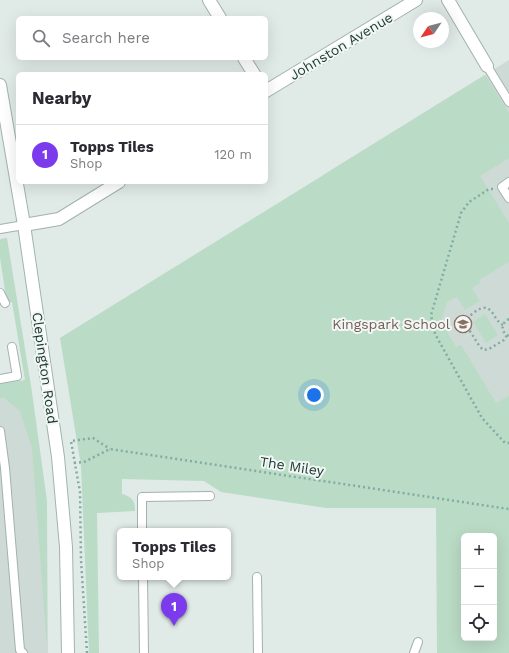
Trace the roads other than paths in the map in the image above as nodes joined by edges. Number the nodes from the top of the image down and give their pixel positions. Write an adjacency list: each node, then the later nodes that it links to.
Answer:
1 (208, 0): 4 (main road)
2 (416, 0): 9 (main road, Johnston Avenue)
3 (448, 0): 6 (main road)
4 (219, 16)
5 (245, 60): 7 (main road)
6 (487, 66): 10 (lane)
7 (253, 72)
8 (0, 85): 11 (main road, Clepington Road)
9 (268, 90)
10 (509, 102)
11 (16, 178)
12 (17, 184): 16 (main road, Clepington Road)
13 (117, 184): 16 (main road)
14 (505, 184): 15 (lane)
15 (509, 198)
16 (24, 225): 17 (lane); 29 (main road, Clepington Road)
17 (0, 229)
18 (0, 294): 19 (lane)
19 (5, 303)
20 (12, 347): 21 (lane)
21 (0, 379)
22 (0, 431): 28 (lane)
23 (210, 496): 24 (lane)
24 (142, 528)
25 (258, 577): 31 (lane)
26 (143, 580): 30 (lane)
27 (418, 642): 32 (lane)
28 (21, 652)
29 (68, 653)
30 (144, 653)
31 (258, 653)
32 (414, 653)

